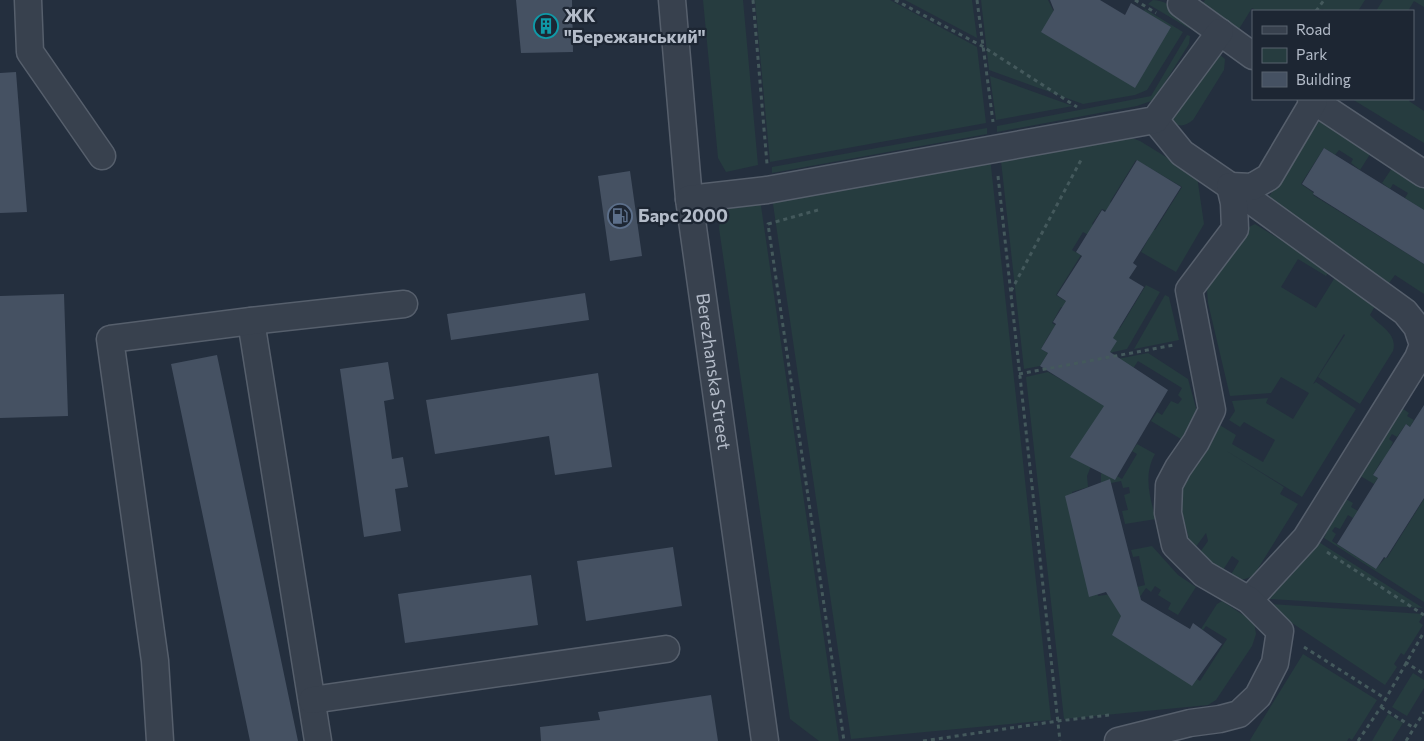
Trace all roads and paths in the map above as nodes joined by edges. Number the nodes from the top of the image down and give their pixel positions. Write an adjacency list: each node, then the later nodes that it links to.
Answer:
1 (28, 0): 15 (street)
2 (672, 0): 20 (street, Berezhanska Street)
3 (753, 0): 17 (path)
4 (895, 0): 9 (path)
5 (977, 0): 9 (path)
6 (1135, 0): 7 (path)
7 (1175, 5): 8 (street)
8 (1220, 32): 10 (street); 13 (street)
9 (982, 46): 12 (path); 14 (path)
10 (1252, 55)
11 (1312, 100): 18 (street); 19 (street)
12 (1069, 110)
13 (1155, 120): 14 (street); 19 (street)
14 (995, 148): 20 (street); 22 (path)
15 (102, 156)
16 (1082, 159): 22 (path)
17 (767, 168)
18 (1424, 174)
19 (1230, 186): 27 (street); 28 (street)
20 (689, 199): 44 (street, Berezhanska Street)
21 (825, 208): 45 (path)
22 (1010, 293): 26 (path)
23 (404, 304): 24 (street)
24 (251, 321): 36 (street); 42 (street)
25 (1182, 343): 26 (path)
26 (1019, 374): 40 (path)
27 (1306, 538): 28 (street); 29 (path)
28 (1249, 600): 30 (street)
29 (1424, 615)
30 (1280, 631): 35 (path); 48 (street)
31 (1424, 632): 33 (path)
32 (666, 650): 36 (street)
33 (1406, 662): 34 (path); 35 (path)
34 (1424, 674)
35 (1386, 699): 37 (path)
36 (312, 700): 43 (street)
37 (1382, 707): 41 (path); 49 (path)
38 (1424, 712): 41 (path)
39 (1115, 715): 40 (path)
40 (1058, 721): 46 (path); 47 (path)
41 (1414, 728): 50 (path)
42 (160, 741)
43 (318, 741)
44 (765, 741)
45 (844, 741)
46 (924, 741)
47 (1060, 741)
48 (1118, 741)
49 (1358, 741)
50 (1406, 741)

